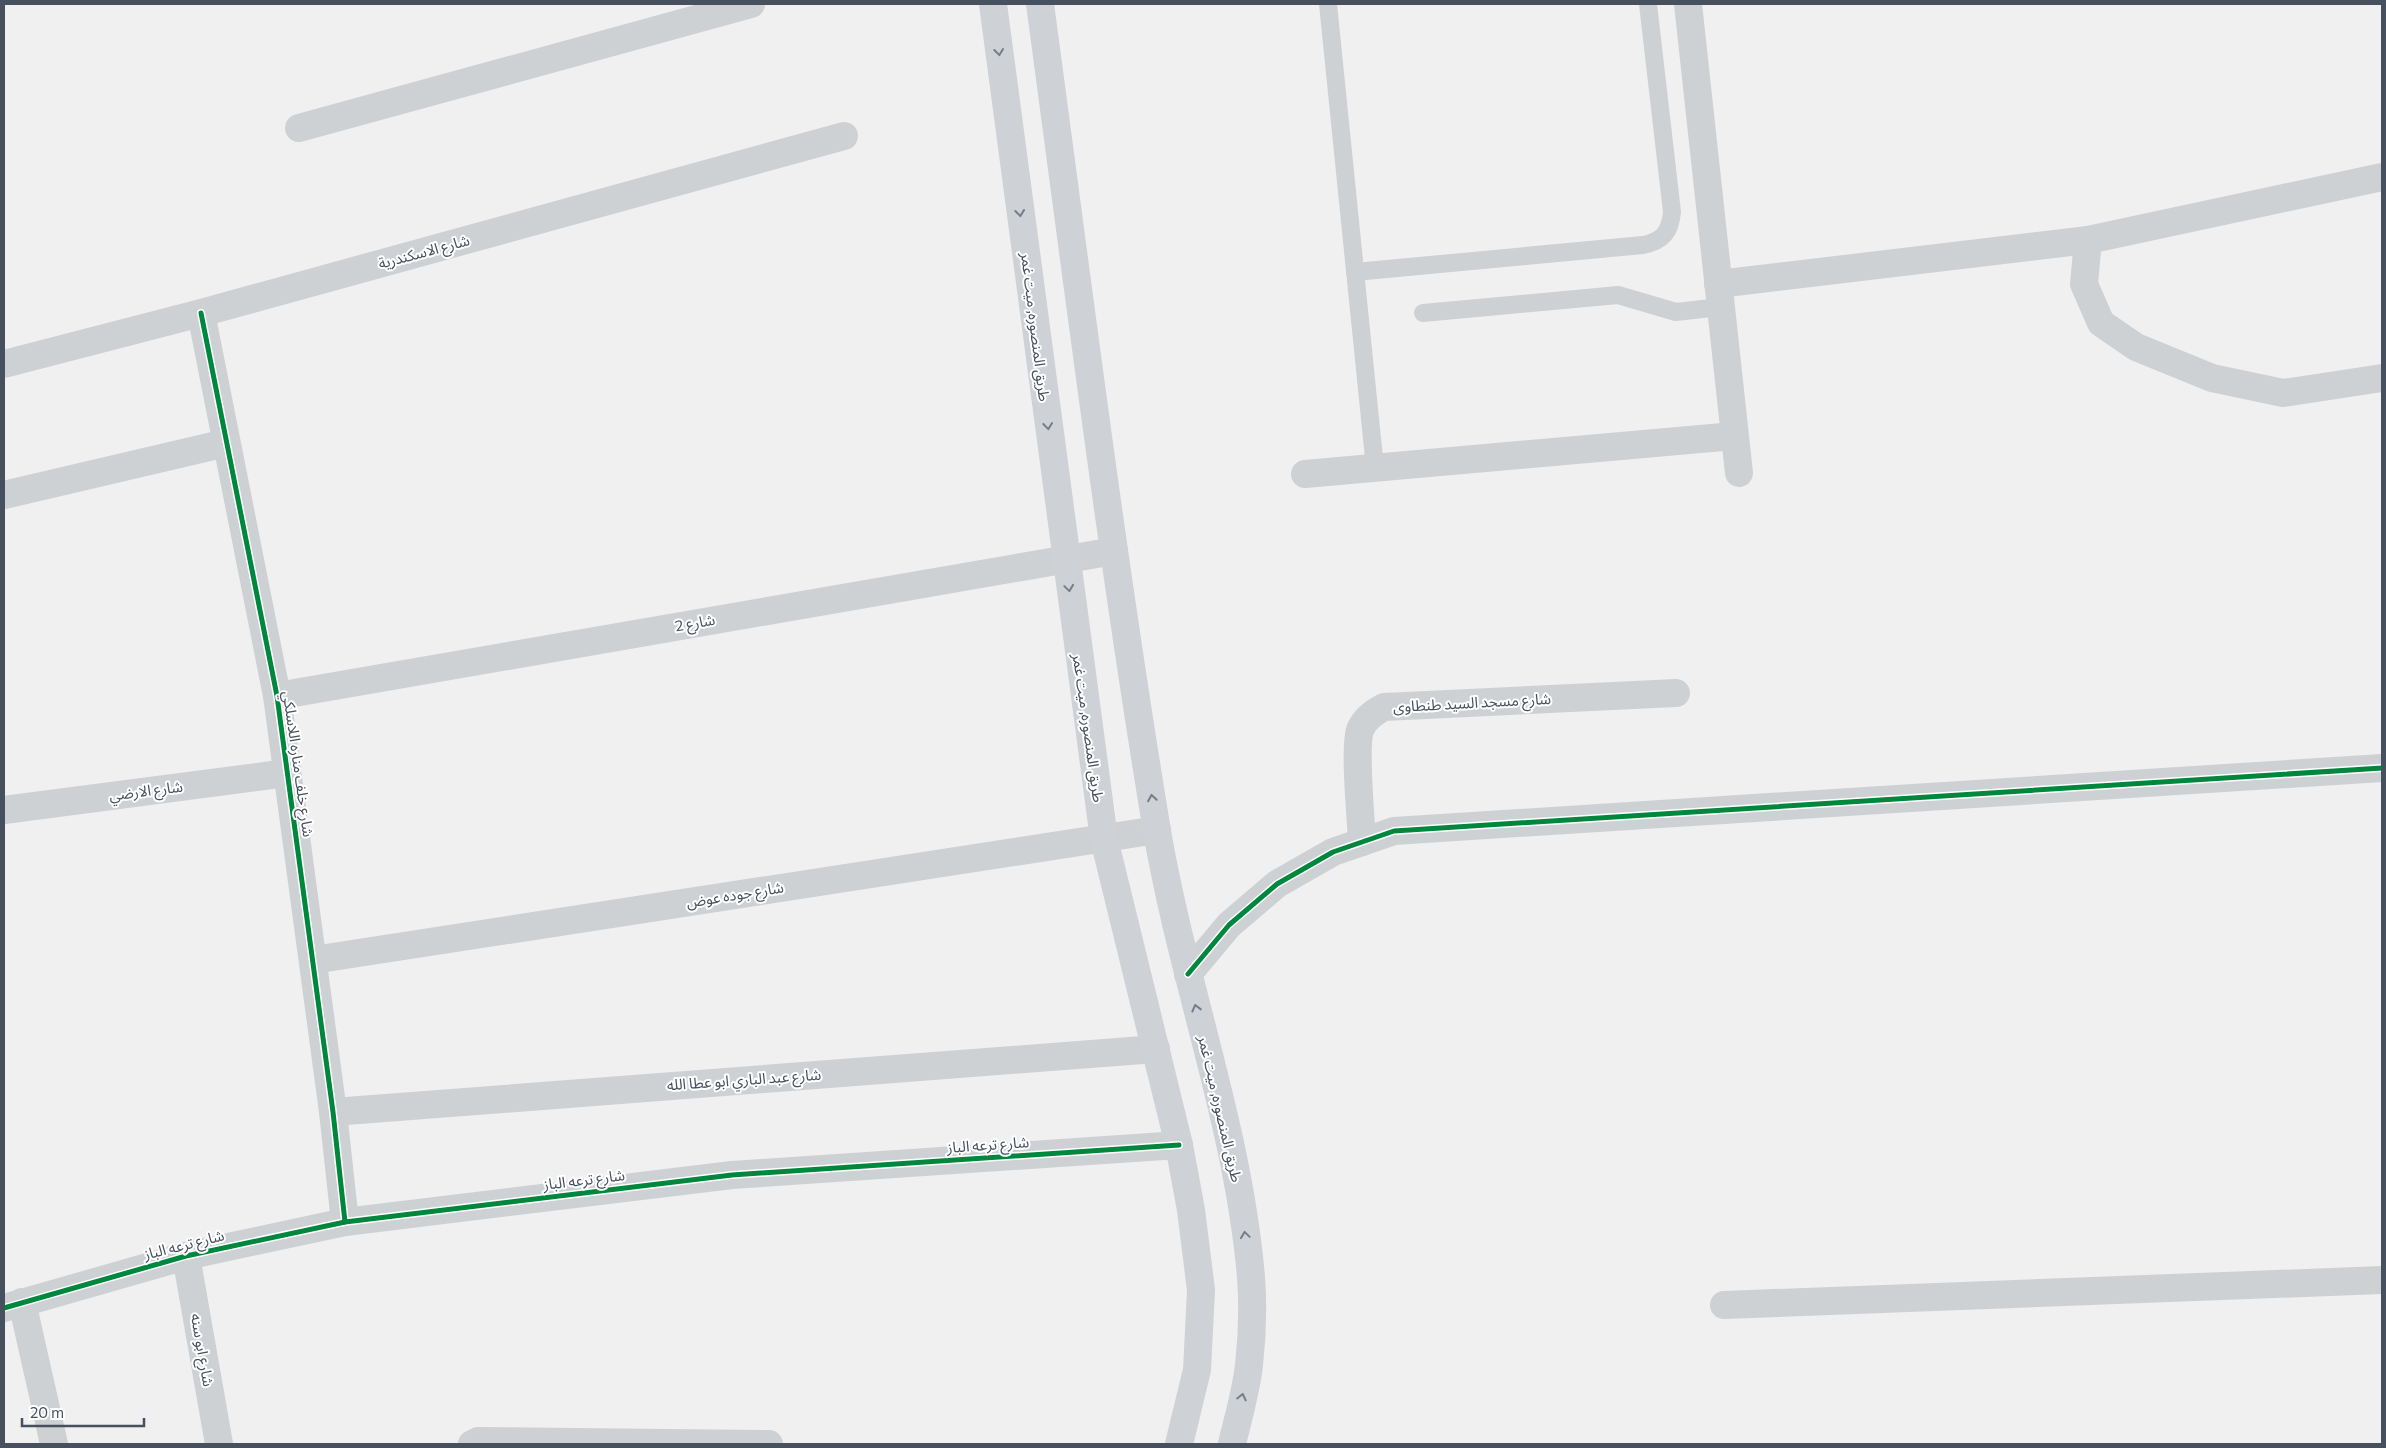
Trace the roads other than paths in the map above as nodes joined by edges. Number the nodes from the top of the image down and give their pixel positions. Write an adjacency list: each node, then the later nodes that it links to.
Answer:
1 (751, 4): 7 (street)
2 (993, 4): 24 (main road, طريق المنصوره, ميت غمر, one-way to 24)
3 (1040, 4): 23 (main road, طريق المنصوره, ميت غمر)
4 (1328, 4): 11 (lane)
5 (1648, 4): 11 (lane)
6 (1688, 4): 12 (street)
7 (299, 128)
8 (844, 136): 13 (street, شارع الاسكندرية)
9 (2382, 177): 10 (street)
10 (2088, 240): 12 (street); 16 (street)
11 (1355, 272): 19 (lane)
12 (1720, 295): 14 (lane); 17 (street)
13 (201, 313): 15 (street, شارع الاسكندرية); 18 (street, شارع خلف مناره اللاسلكي)
14 (1423, 313)
15 (4, 364)
16 (2382, 378)
17 (1734, 436): 19 (street); 20 (street)
18 (226, 443): 22 (street); 26 (street, شارع خلف مناره اللاسلكي)
19 (1375, 468): 21 (street)
20 (1738, 473)
21 (1305, 474)
22 (4, 495)
23 (1114, 551): 24 (street, شارع 2); 30 (main road, طريق المنصوره, ميت غمر, one-way to 23)
24 (1065, 559): 26 (street, شارع 2); 31 (main road, طريق المنصوره, ميت غمر, one-way to 31)
25 (1676, 693): 32 (street, شارع مسجد السيد طنطاوى)
26 (277, 696): 28 (street, شارع خلف مناره اللاسلكي)
27 (2382, 768): 32 (street)
28 (287, 773): 29 (street, شارع الارضي); 33 (street, شارع خلف مناره اللاسلكي)
29 (4, 810)
30 (1157, 830): 31 (street, شارع جوده عوض); 34 (main road, طريق المنصوره, ميت غمر)
31 (1104, 839): 33 (street, شارع جوده عوض); 35 (main road, طريق المنصوره, ميت غمر)
32 (1362, 842): 34 (street)
33 (313, 960): 36 (street, شارع خلف مناره اللاسلكي)
34 (1188, 974): 48 (main road, طريق المنصوره, ميت غمر, one-way to 34)
35 (1156, 1049): 36 (street, شارع عبد الباري ابو عطا الله); 37 (main road, طريق المنصوره, ميت غمر)
36 (333, 1112): 38 (street, شارع خلف مناره اللاسلكي)
37 (1179, 1145): 38 (street, شارع ترعه الباز); 47 (main road, طريق المنصوره, ميت غمر)
38 (346, 1222): 39 (street, شارع ترعه الباز)
39 (186, 1256): 41 (street, شارع ترعه الباز); 44 (street, شارع ابو سنه)
40 (2382, 1280): 42 (street)
41 (13, 1305): 43 (street)
42 (1724, 1305)
43 (54, 1444)
44 (218, 1444)
45 (472, 1444): 46 (street)
46 (769, 1444)
47 (1179, 1444)
48 (1232, 1444)

